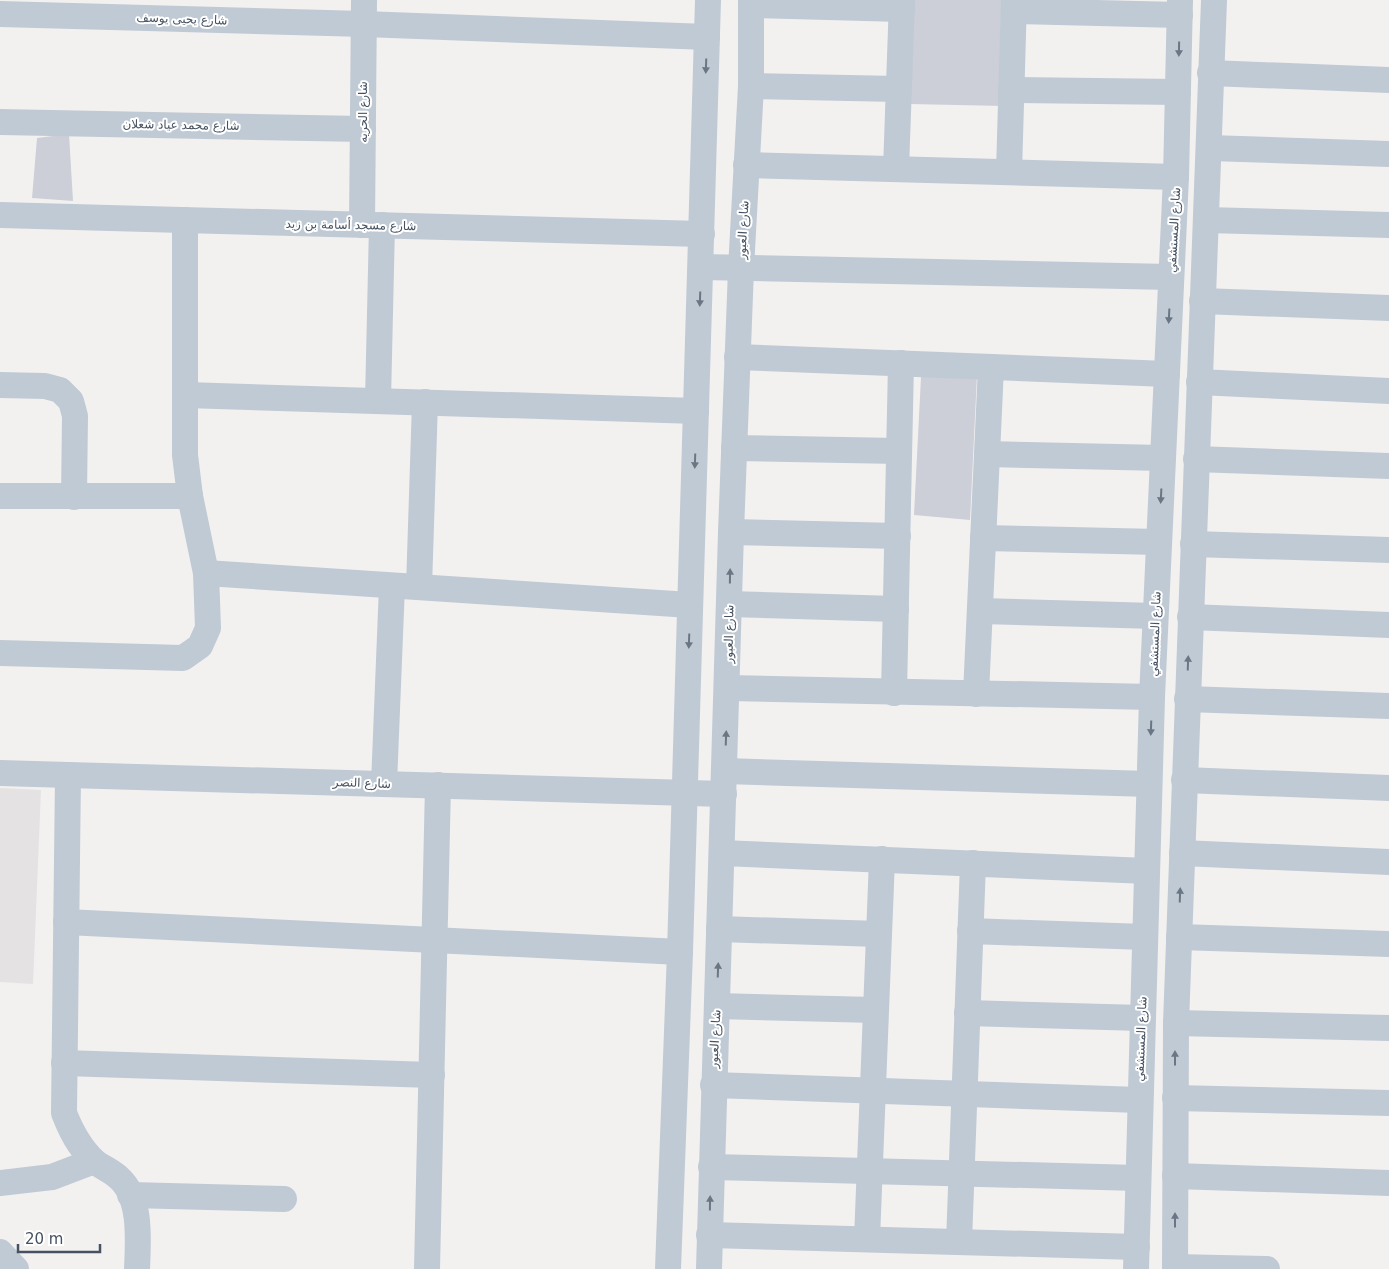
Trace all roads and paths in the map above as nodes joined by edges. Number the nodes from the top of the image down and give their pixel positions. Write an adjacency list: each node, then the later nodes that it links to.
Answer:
1 (708, 0): 10 (street)
2 (1214, 0): 11 (street)
3 (751, 2): 4 (street); 13 (street, شارع العبور)
4 (902, 4): 14 (street)
5 (1014, 6): 7 (street); 15 (street)
6 (33, 7): 8 (street, شارع يحيى يوسف); 9 (street, شارع يحيى يوسف)
7 (1180, 7): 16 (street, شارع المستشفي, one-way to 16)
8 (364, 12): 10 (street, شارع يحيى يوسف); 18 (street, شارع الحريه)
9 (0, 14)
10 (707, 37): 30 (street, one-way to 30)
11 (1210, 73): 12 (street); 19 (street)
12 (1389, 80)
13 (751, 86): 14 (street); 21 (street, شارع العبور)
14 (898, 89): 22 (street)
15 (1012, 90): 16 (street); 23 (street)
16 (1178, 92): 24 (street, شارع المستشفي)
17 (0, 122): 18 (street, شارع محمد عياد شعلان)
18 (363, 128): 28 (street, شارع الحريه)
19 (1210, 148): 20 (street); 27 (street)
20 (1389, 154)
21 (746, 165): 22 (street); 32 (street, شارع العبور)
22 (896, 169): 23 (street)
23 (1008, 172): 24 (street)
24 (1176, 177): 33 (street, شارع المستشفي)
25 (0, 215): 26 (street, شارع مسجد أسامة بن زيد)
26 (185, 220): 28 (street, شارع مسجد أسامة بن زيد); 43 (street)
27 (1206, 220): 29 (street); 34 (street)
28 (372, 225): 30 (street, شارع مسجد أسامة بن زيد); 44 (street, شارع الحريه)
29 (1389, 225)
30 (702, 234): 31 (street)
31 (700, 267): 32 (street); 46 (street, one-way to 46)
32 (741, 268): 33 (street); 36 (street, شارع العبور)
33 (1171, 278): 39 (street, شارع المستشفي, one-way to 39)
34 (1202, 301): 35 (street); 40 (street)
35 (1389, 308)
36 (737, 357): 37 (street); 47 (street, شارع العبور)
37 (901, 363): 38 (street); 48 (street)
38 (990, 367): 39 (street); 49 (street)
39 (1167, 374): 50 (street, شارع المستشفي)
40 (1199, 382): 42 (street); 51 (street)
41 (0, 385): 55 (street)
42 (1389, 391)
43 (186, 395): 44 (street); 54 (street)
44 (378, 401): 45 (street)
45 (425, 402): 46 (street); 64 (street)
46 (696, 411): 65 (street, one-way to 65)
47 (734, 448): 48 (street); 56 (street, شارع العبور)
48 (900, 451): 57 (street)
49 (986, 454): 50 (street); 58 (street)
50 (1163, 458): 59 (street, شارع المستشفي, one-way to 59)
51 (1196, 459): 52 (street); 60 (street)
52 (1389, 466)
53 (0, 496): 55 (street)
54 (190, 496): 55 (street); 62 (street)
55 (74, 497)
56 (731, 532): 57 (street); 66 (street, شارع العبور, one-way to 56)
57 (898, 536): 67 (street)
58 (983, 538): 59 (street); 68 (street)
59 (1159, 542): 69 (street, شارع المستشفي)
60 (1193, 544): 61 (street); 70 (street)
61 (1389, 550)
62 (206, 573): 63 (street); 72 (street)
63 (392, 586): 64 (street); 83 (street)
64 (419, 587): 65 (street)
65 (690, 604): 87 (street, one-way to 87)
66 (729, 604): 67 (street); 73 (street, شارع العبور)
67 (896, 609): 74 (street)
68 (980, 611): 69 (street); 75 (street)
69 (1155, 616): 76 (street, شارع المستشفي)
70 (1190, 618): 71 (street); 77 (street, one-way to 70)
71 (1389, 625)
72 (0, 653)
73 (728, 688): 74 (street); 82 (street, شارع العبور, one-way to 73)
74 (894, 693): 75 (street)
75 (976, 694): 76 (street)
76 (1152, 697): 84 (street, شارع المستشفي, one-way to 84)
77 (1187, 699): 78 (street); 81 (street)
78 (1389, 706)
79 (0, 773): 80 (street, شارع النصر)
80 (68, 774): 83 (street, شارع النصر); 94 (street)
81 (1184, 780): 86 (street); 89 (street)
82 (725, 782): 84 (street, شارع النصر); 87 (street, شارع النصر); 88 (street, شارع العبور)
83 (384, 784): 85 (street, شارع النصر)
84 (1149, 784): 93 (street, شارع المستشفي)
85 (438, 785): 87 (street, شارع النصر); 100 (street)
86 (1389, 788)
87 (685, 792): 102 (street)
88 (722, 853): 90 (street); 95 (street, شارع العبور)
89 (1182, 853): 91 (street); 99 (street, one-way to 89)
90 (882, 859): 92 (street); 97 (street)
91 (1389, 862)
92 (972, 863): 93 (street); 96 (street)
93 (1147, 871): 98 (street, شارع المستشفي)
94 (66, 922): 100 (street); 109 (street)
95 (719, 929): 97 (street); 103 (street, شارع العبور, one-way to 95)
96 (970, 932): 98 (street); 105 (street)
97 (879, 934): 104 (street)
98 (1145, 937): 106 (street, شارع المستشفي)
99 (1179, 937): 101 (street); 107 (street)
100 (435, 940): 102 (street); 110 (street)
101 (1389, 944)
102 (680, 952): 136 (street)
103 (717, 1006): 104 (street); 111 (street, شارع العبور)
104 (875, 1010): 112 (street)
105 (967, 1012): 106 (street); 113 (street)
106 (1142, 1018): 115 (street, شارع المستشفي)
107 (1176, 1023): 108 (street); 114 (street, one-way to 107)
108 (1389, 1028)
109 (64, 1064): 110 (street); 117 (street)
110 (432, 1075): 135 (street)
111 (713, 1085): 112 (street); 118 (street, شارع العبور)
112 (872, 1090): 113 (street); 119 (street)
113 (964, 1093): 115 (street); 120 (street)
114 (1175, 1098): 116 (street); 121 (street)
115 (1139, 1100): 122 (street, شارع المستشفي)
116 (1389, 1103)
117 (94, 1161): 123 (street); 125 (street)
118 (711, 1167): 119 (street); 127 (street, شارع العبور, one-way to 118)
119 (870, 1171): 120 (street); 128 (street)
120 (962, 1174): 122 (street); 129 (street)
121 (1175, 1176): 124 (street); 132 (street, one-way to 121)
122 (1138, 1178): 131 (street, شارع المستشفي)
123 (0, 1183)
124 (1389, 1183)
125 (130, 1195): 126 (street); 134 (street)
126 (284, 1199)
127 (709, 1235): 128 (street); 137 (street, شارع العبور)
128 (867, 1239): 129 (street)
129 (959, 1242): 131 (street)
130 (0, 1252): 133 (street)
131 (1136, 1258)
132 (1175, 1268): 138 (street)
133 (16, 1269)
134 (138, 1269)
135 (427, 1269)
136 (668, 1269)
137 (709, 1269)
138 (1267, 1269)

